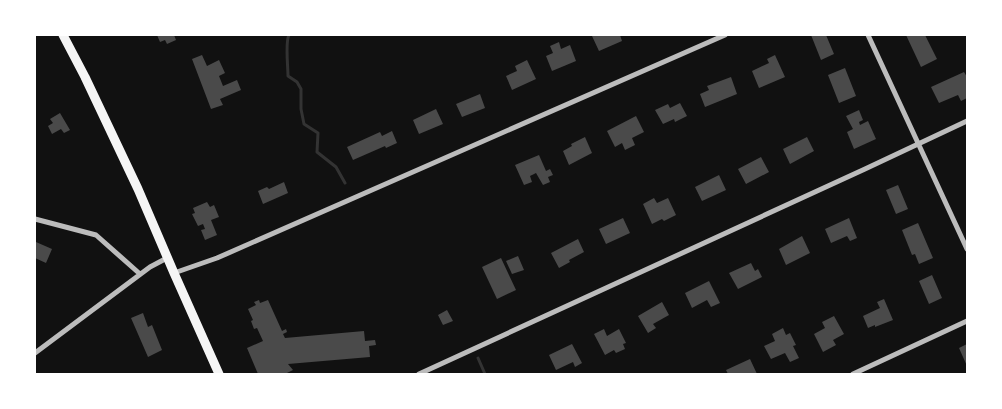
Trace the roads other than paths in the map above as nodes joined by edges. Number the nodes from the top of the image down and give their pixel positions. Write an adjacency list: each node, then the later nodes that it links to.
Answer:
1 (63, 35): 8 (main road)
2 (724, 35): 9 (street)
3 (868, 35): 5 (street)
4 (967, 121): 5 (street)
5 (919, 144): 7 (street); 14 (street)
6 (35, 219): 10 (street)
7 (967, 249)
8 (167, 258): 9 (main road); 10 (street)
9 (174, 273): 13 (main road)
10 (140, 274): 12 (street)
11 (967, 321): 15 (street)
12 (35, 353)
13 (219, 374)
14 (419, 374)
15 (852, 374)

